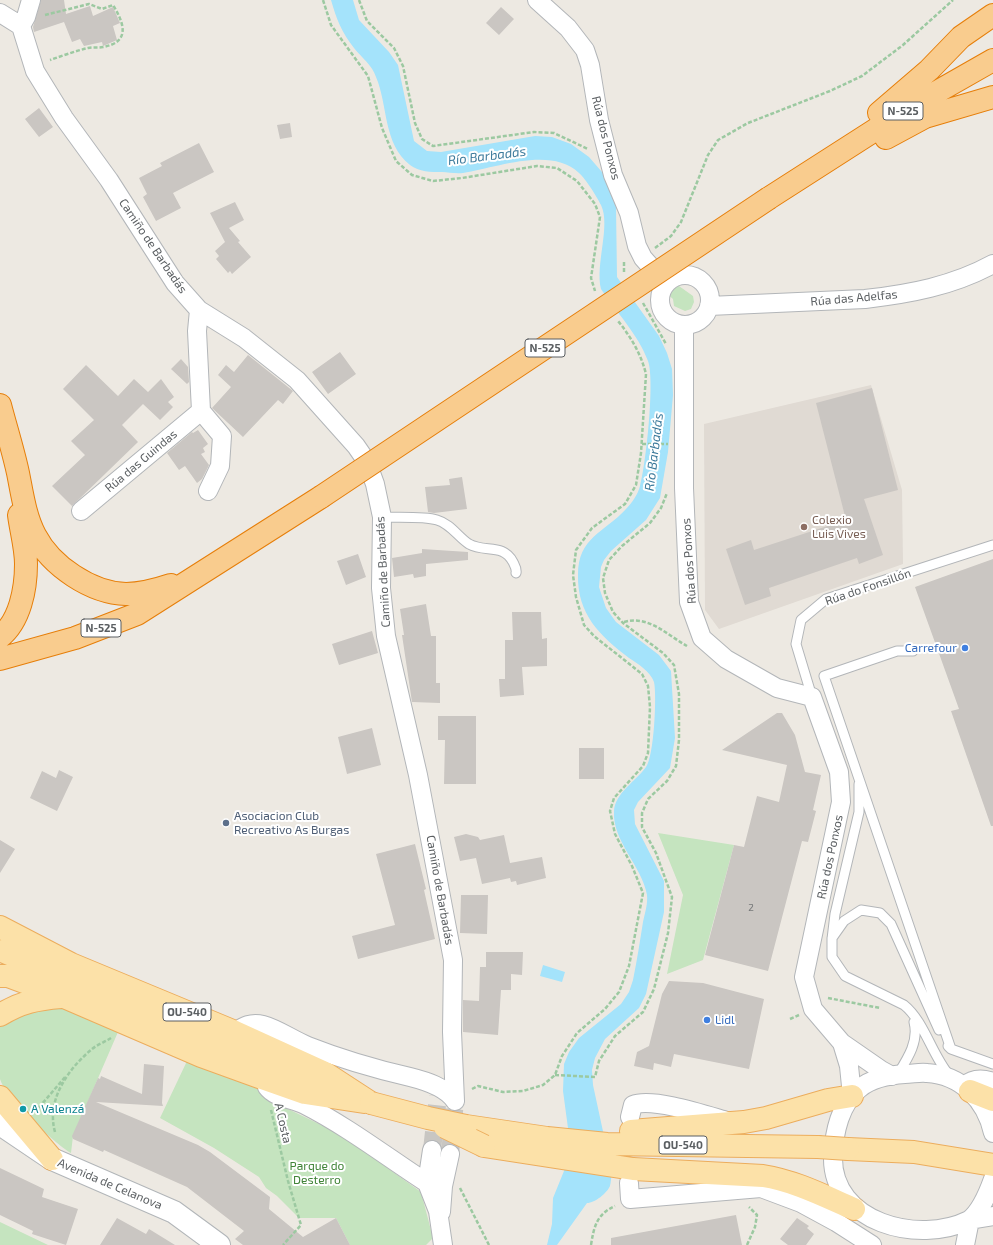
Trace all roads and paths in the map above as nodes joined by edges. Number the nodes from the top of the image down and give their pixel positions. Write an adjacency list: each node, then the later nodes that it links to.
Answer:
1 (323, 0): 18 (path)
2 (359, 0): 11 (path)
3 (537, 0): 14 (street, Rúa dos Ponxos)
4 (953, 0): 14 (path)
5 (0, 13): 6 (street)
6 (26, 14): 9 (street, Camiño de Barbadás); 9 (path)
7 (993, 15): 12 (highway)
8 (993, 60): 12 (highway, N-525)
9 (33, 65): 21 (street, Camiño de Barbadás)
10 (993, 97): 12 (highway)
11 (594, 153)
12 (816, 167): 36 (highway, N-525, bridge)
13 (624, 254): 16 (path)
14 (643, 258): 17 (street, Rúa dos Ponxos)
15 (993, 264): 20 (street, Rúa das Adelfas)
16 (628, 278)
17 (666, 284): 20 (street); 23 (street)
18 (595, 292)
19 (639, 296): 24 (path)
20 (709, 306): 23 (street)
21 (199, 310): 26 (street); 33 (street, Camiño de Barbadás)
22 (617, 320): 27 (path)
23 (684, 325): 42 (street, Rúa dos Ponxos)
24 (669, 350)
25 (0, 405): 36 (highway)
26 (201, 411): 30 (street); 32 (street, Rúa das Guindas)
27 (642, 444): 28 (path); 61 (path)
28 (669, 444)
29 (0, 446): 38 (highway)
30 (208, 491)
31 (667, 492): 37 (path)
32 (81, 511)
33 (382, 517): 35 (lane); 56 (street, Camiño de Barbadás)
34 (993, 545): 42 (lane, Rúa do Fonsillón)
35 (516, 574)
36 (195, 578): 41 (highway, N-525)
37 (623, 623): 39 (path); 61 (path)
38 (0, 637)
39 (690, 648)
40 (913, 651): 43 (lane)
41 (0, 659)
42 (812, 697): 50 (street, Rúa dos Ponxos)
43 (859, 775): 45 (lane); 58 (lane)
44 (0, 928): 55 (main road, OU-540)
45 (832, 939): 49 (lane); 58 (lane)
46 (2, 951): 71 (main road, OU-540)
47 (0, 976): 48 (main road, OU-540)
48 (64, 997): 52 (main road); 54 (main road, OU-540)
49 (889, 998): 50 (path); 51 (lane)
50 (813, 1008): 53 (path); 57 (street, Rúa dos Ponxos)
51 (911, 1010): 62 (lane); 66 (lane)
52 (0, 1015)
53 (790, 1019)
54 (133, 1027): 60 (path); 64 (main road, OU-540)
55 (234, 1032): 65 (street); 71 (main road, OU-540)
56 (452, 1032): 65 (street, Camiño de Barbadás); 67 (street, Camiño de Barbadás)
57 (842, 1043): 62 (street, Rúa dos Ponxos); 68 (street, Rúa dos Ponxos)
58 (951, 1049): 59 (lane)
59 (993, 1064)
60 (70, 1072): 76 (path); 78 (path)
61 (555, 1075): 67 (path)
62 (895, 1075): 66 (street); 68 (street)
63 (993, 1082): 66 (street)
64 (265, 1085): 71 (main road, OU-540); 86 (street); 93 (path, A Costa)
65 (436, 1085): 67 (street)
66 (963, 1086): 70 (main road); 77 (street)
67 (462, 1096)
68 (852, 1096): 74 (main road); 88 (street)
69 (0, 1097): 76 (main road)
70 (993, 1100)
71 (371, 1103): 73 (main road, OU-540, bridge)
72 (630, 1117): 74 (street)
73 (428, 1118): 79 (main road, OU-540, bridge); 85 (main road, bridge)
74 (733, 1123): 79 (main road)
75 (0, 1124): 82 (street, Avenida de Celanova)
76 (23, 1125): 82 (main road)
77 (993, 1133)
78 (56, 1136)
79 (547, 1138): 83 (main road, OU-540, bridge)
80 (432, 1150): 86 (street)
81 (450, 1154): 94 (street)
82 (52, 1159): 92 (street, Avenida de Celanova)
83 (989, 1169): 90 (street)
84 (458, 1182): 95 (path)
85 (762, 1182): 87 (street); 88 (main road); 97 (path); 98 (street)
86 (428, 1183): 94 (street)
87 (629, 1191): 96 (path)
88 (854, 1209): 91 (street)
89 (993, 1216): 90 (street)
90 (970, 1220): 91 (street); 100 (street)
91 (881, 1228): 99 (street)
92 (219, 1245)
93 (283, 1245)
94 (443, 1245)
95 (489, 1245)
96 (591, 1245)
97 (747, 1245)
98 (872, 1245)
99 (909, 1245)
100 (965, 1245)

